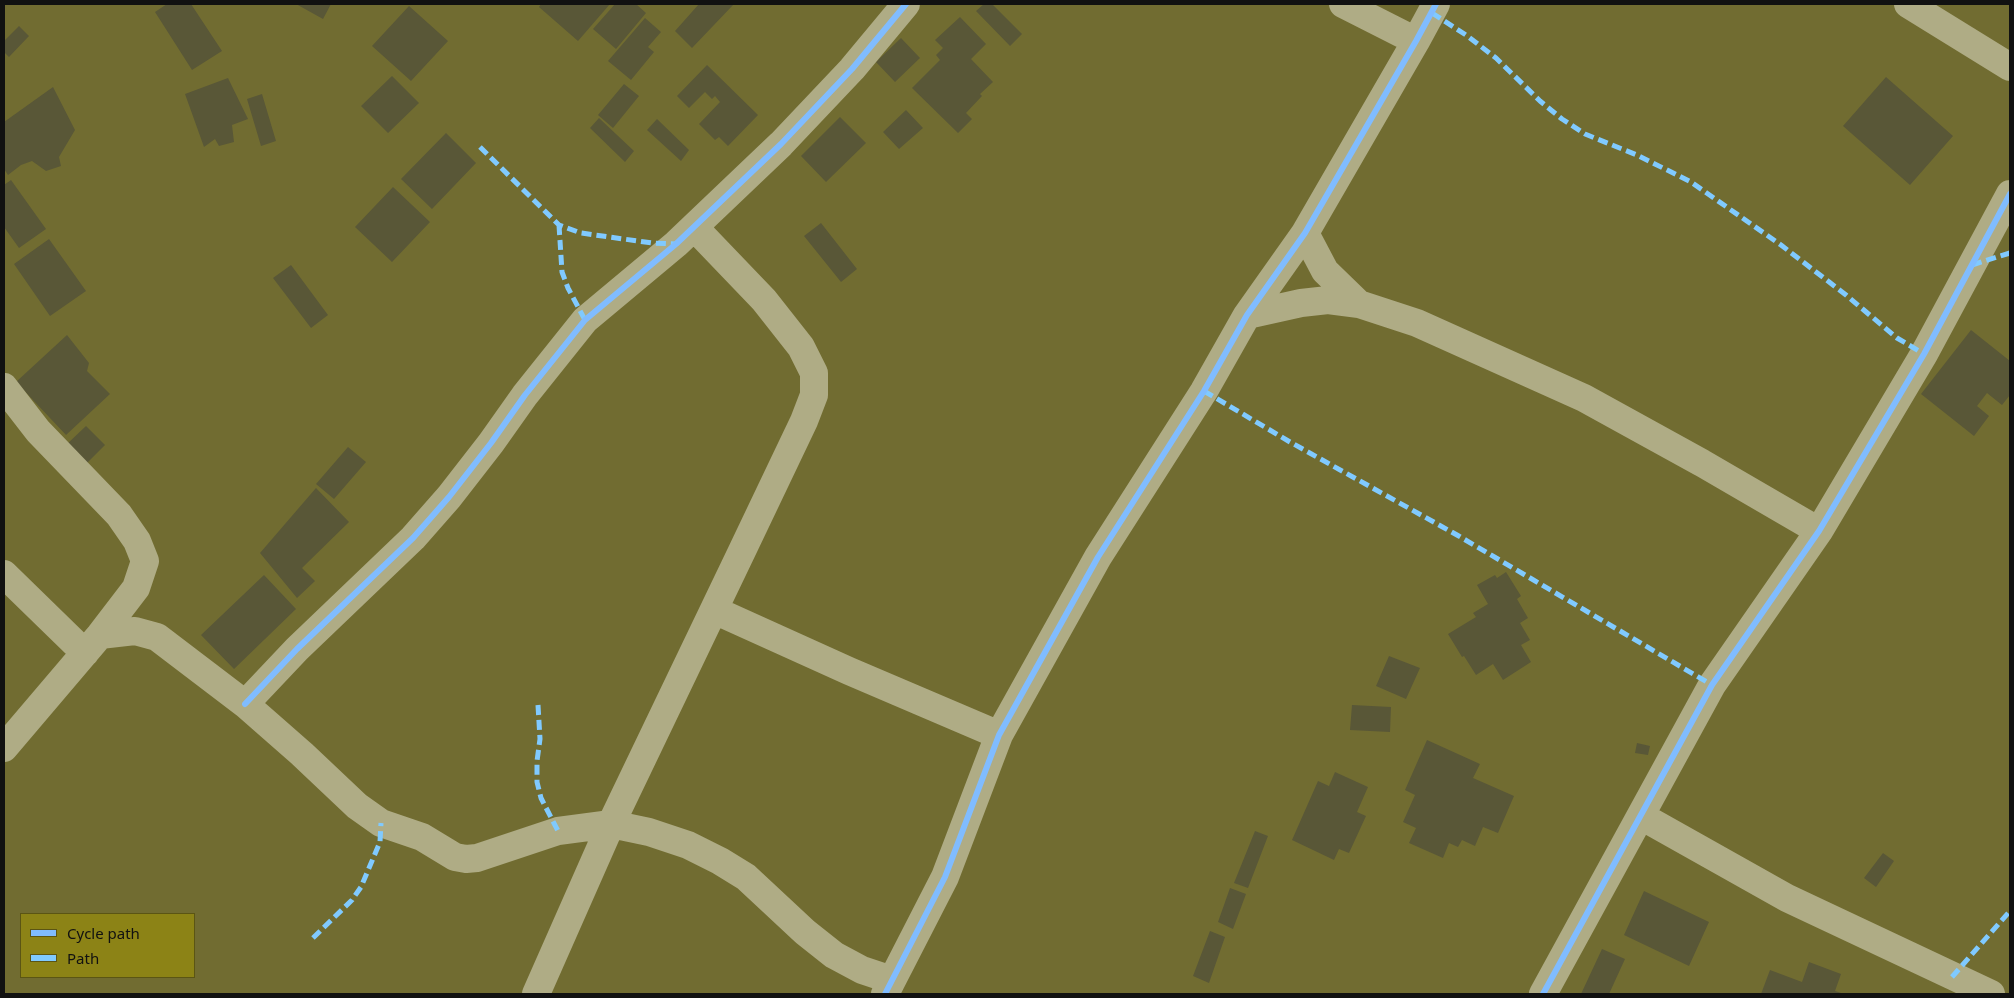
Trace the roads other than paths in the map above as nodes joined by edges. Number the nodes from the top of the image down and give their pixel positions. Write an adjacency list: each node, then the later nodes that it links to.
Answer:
1 (906, 4): 8 (street)
2 (1343, 4): 5 (street)
3 (1436, 4): 5 (street)
4 (1908, 4): 6 (street)
5 (1416, 42): 9 (street)
6 (2010, 67)
7 (2010, 194): 13 (street)
8 (694, 227): 15 (street); 17 (street)
9 (1305, 233): 10 (street); 11 (street)
10 (1359, 304): 11 (street); 13 (street)
11 (1247, 315): 18 (street)
12 (4, 387): 16 (street)
13 (1819, 531): 20 (street)
14 (4, 574): 16 (street)
15 (714, 610): 18 (street); 21 (street)
16 (93, 644): 17 (street); 19 (street)
17 (245, 704): 21 (street)
18 (999, 735): 22 (street)
19 (4, 748)
20 (1640, 816): 24 (street); 25 (street)
21 (611, 824): 22 (street); 23 (street)
22 (888, 987)
23 (536, 994)
24 (1543, 994)
25 (1991, 994)

